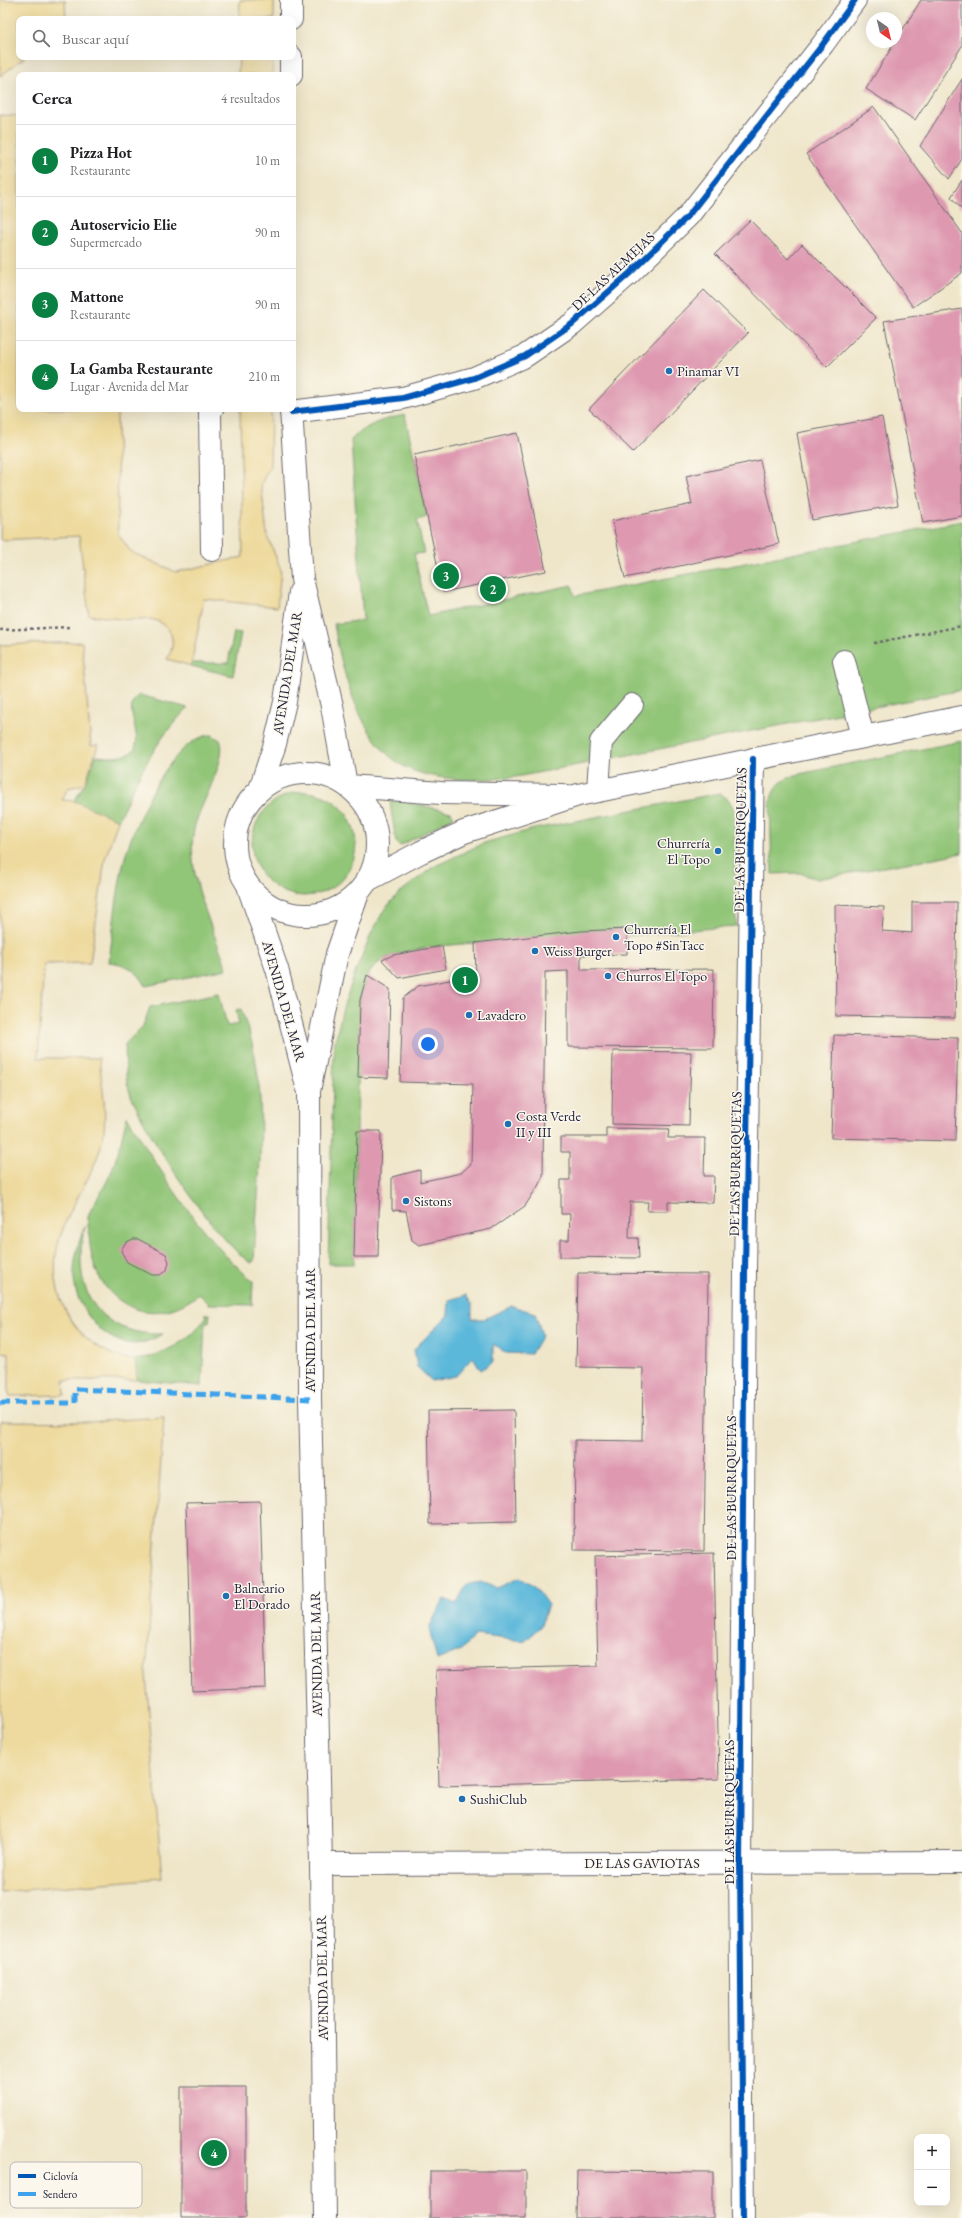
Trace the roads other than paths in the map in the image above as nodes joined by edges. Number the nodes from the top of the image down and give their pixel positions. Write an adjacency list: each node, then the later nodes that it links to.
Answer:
1 (291, 0): 3 (main road)
2 (855, 0): 6 (main road, DE LAS ALMEJAS)
3 (291, 16)
4 (291, 60): 5 (main road)
5 (291, 72)
6 (296, 409)
7 (210, 412): 9 (main road)
8 (291, 412): 10 (main road, AVENIDA DEL MAR)
9 (212, 550)
10 (302, 579): 16 (main road, AVENIDA DEL MAR); 17 (main road, AVENIDA DEL MAR)
11 (844, 661): 14 (main road)
12 (632, 705): 18 (main road)
13 (962, 717): 14 (main road)
14 (863, 737): 15 (main road)
15 (753, 759): 18 (main road); 23 (main road, DE LAS BURRIQUETAS)
16 (347, 786): 17 (main road); 18 (main road); 19 (main road)
17 (260, 789): 20 (main road)
18 (588, 793): 19 (main road)
19 (362, 887): 20 (main road); 21 (main road, AVENIDA DEL MAR)
20 (249, 888): 21 (main road, AVENIDA DEL MAR)
21 (309, 1091): 24 (main road, AVENIDA DEL MAR)
22 (962, 1862): 23 (main road, DE LAS GAVIOTAS)
23 (740, 1863): 24 (main road, DE LAS GAVIOTAS); 26 (main road, DE LAS BURRIQUETAS)
24 (321, 1864): 25 (main road, AVENIDA DEL MAR)
25 (324, 2218)
26 (743, 2218)

